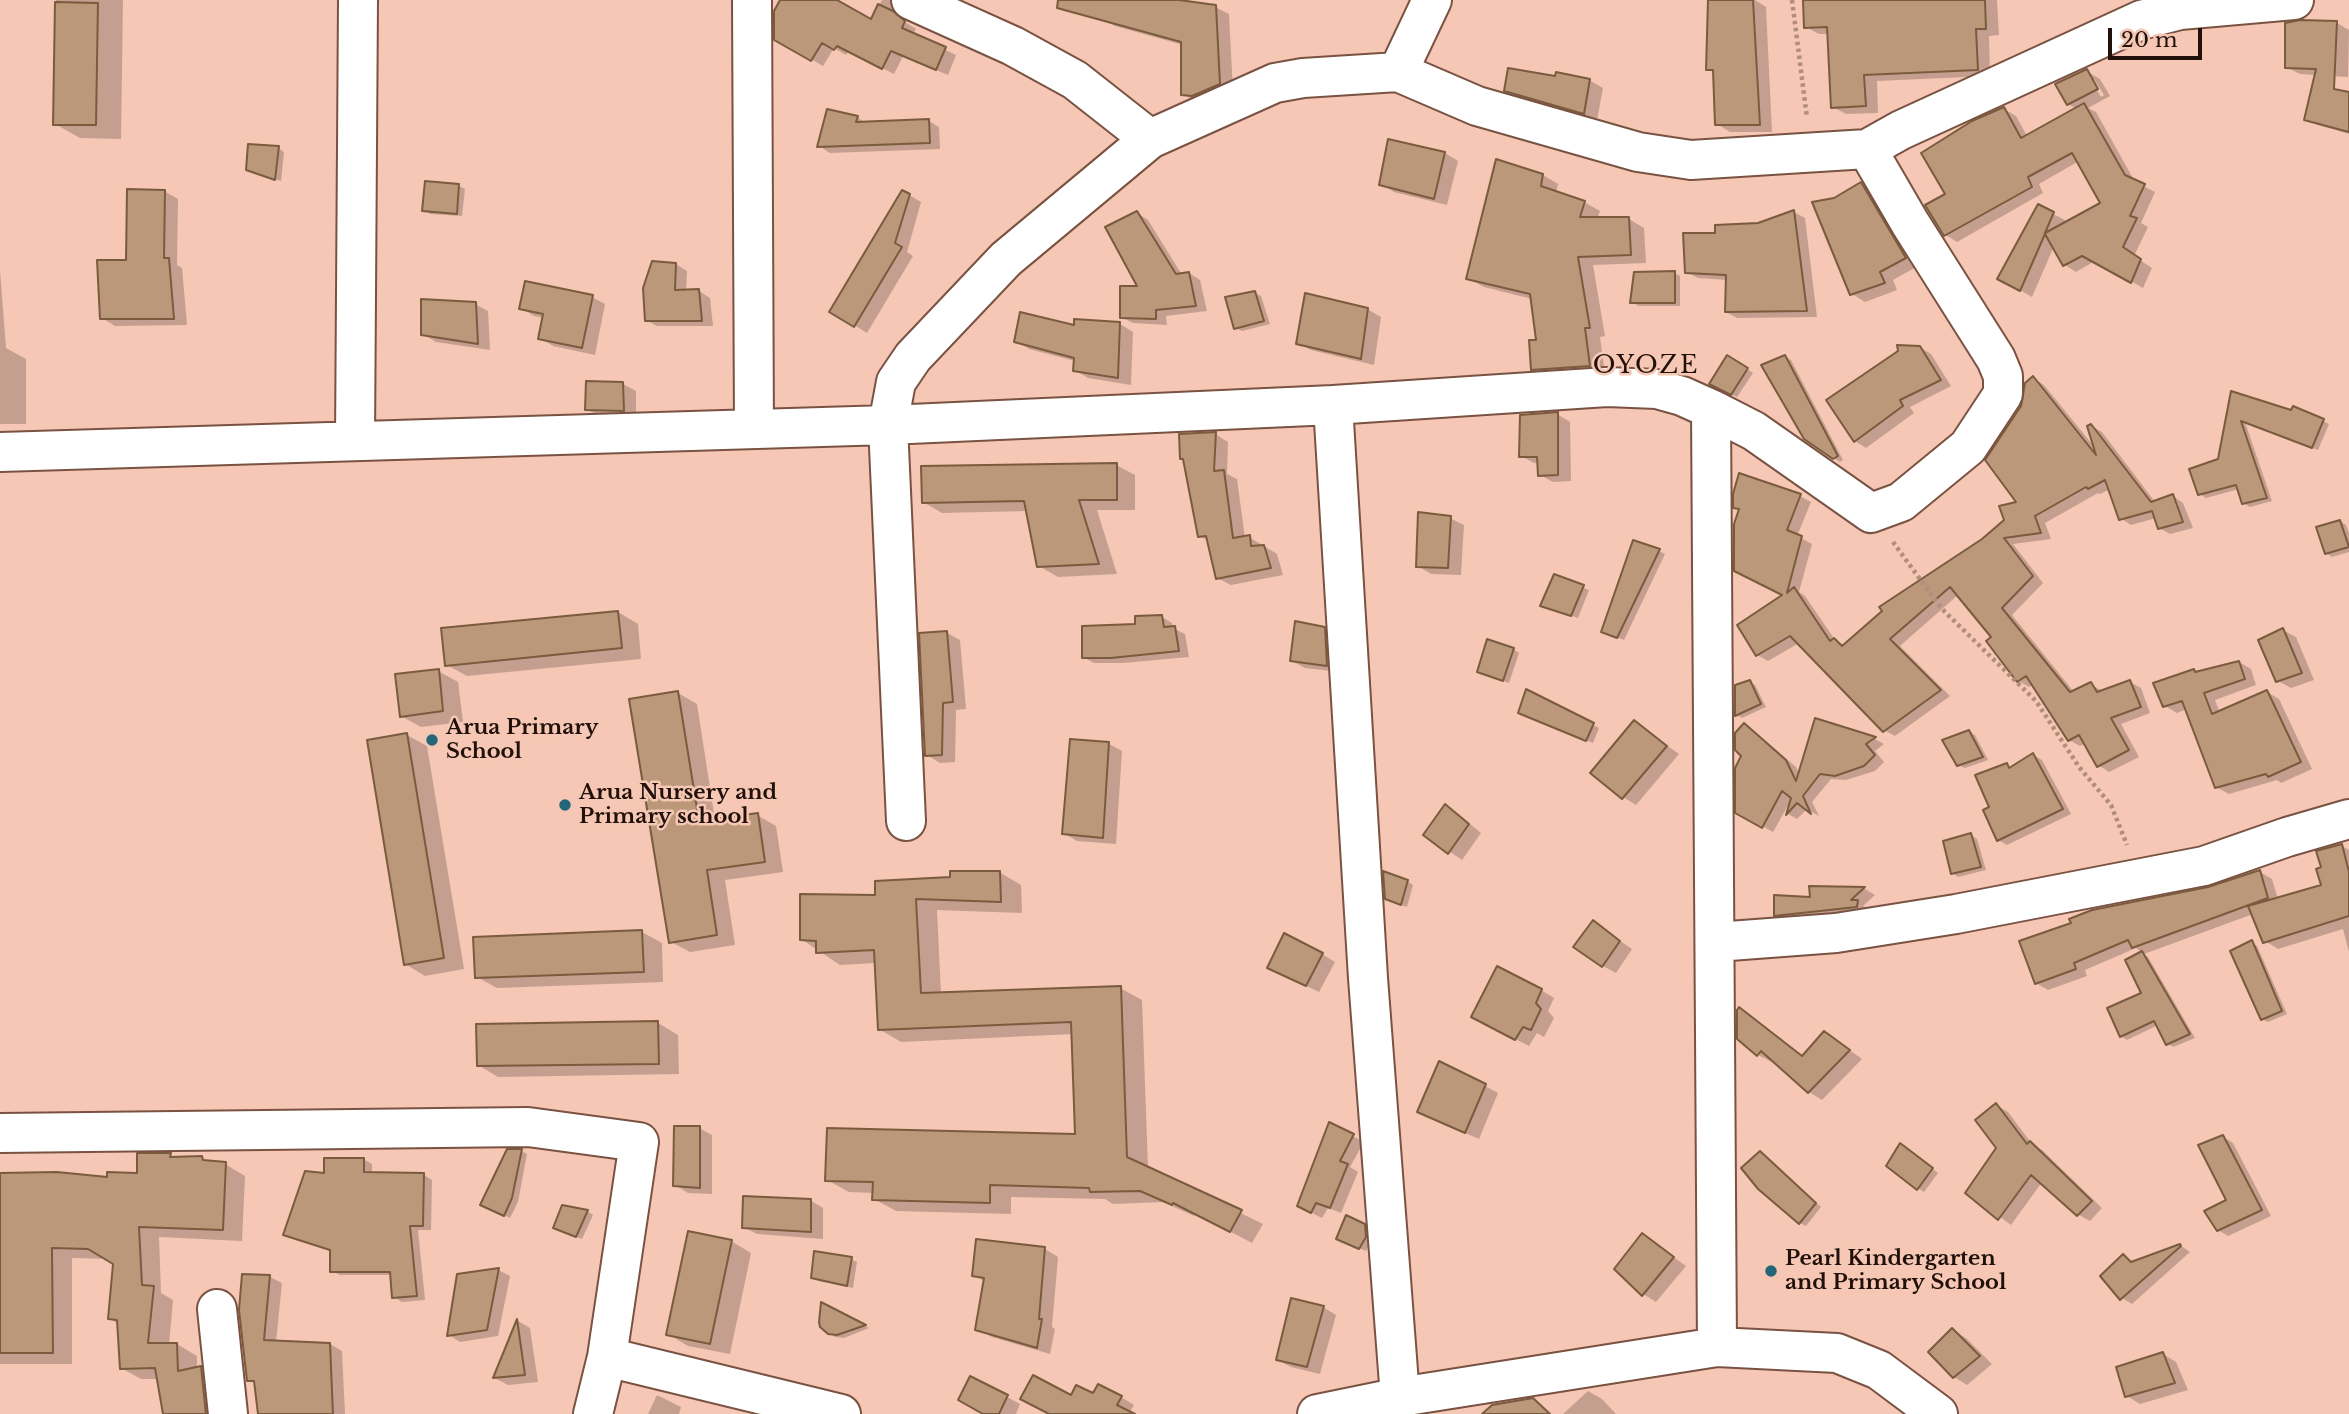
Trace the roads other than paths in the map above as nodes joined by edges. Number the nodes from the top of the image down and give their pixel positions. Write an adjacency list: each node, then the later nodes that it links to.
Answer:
1 (358, 0): 13 (street)
2 (752, 0): 12 (street)
3 (911, 0): 7 (street)
4 (1432, 0): 6 (street)
5 (2294, 0): 8 (street)
6 (1398, 72): 7 (street); 8 (street)
7 (1150, 139): 11 (street)
8 (1867, 149): 10 (street)
9 (1333, 405): 10 (street); 11 (street); 22 (street)
10 (1711, 409): 17 (street)
11 (888, 425): 12 (street); 16 (street)
12 (754, 429): 13 (street)
13 (355, 441): 14 (street)
14 (0, 452)
15 (2349, 819): 17 (street)
16 (906, 821)
17 (1716, 942): 20 (street)
18 (0, 1133): 21 (street)
19 (217, 1309): 23 (street)
20 (1717, 1347): 22 (street); 27 (street)
21 (607, 1357): 24 (street); 25 (street)
22 (1400, 1397): 26 (street)
23 (228, 1414)
24 (593, 1414)
25 (841, 1414)
26 (1317, 1414)
27 (1938, 1414)

